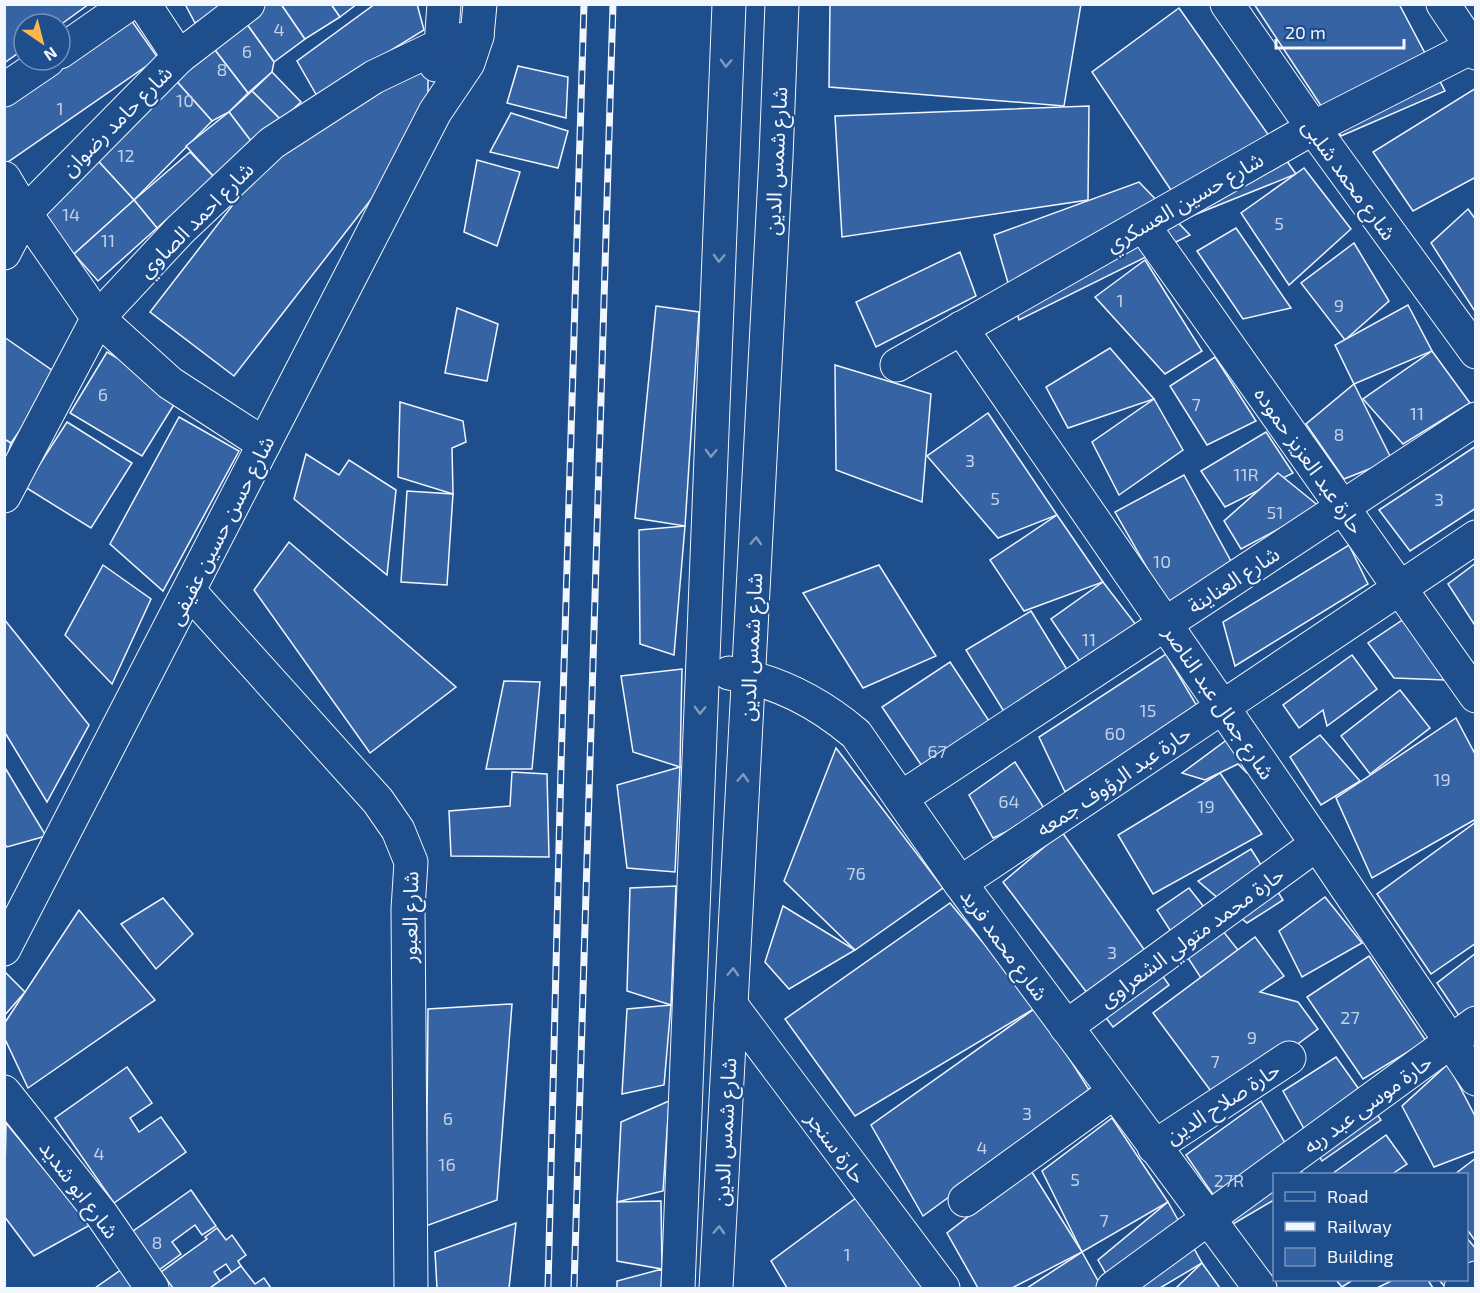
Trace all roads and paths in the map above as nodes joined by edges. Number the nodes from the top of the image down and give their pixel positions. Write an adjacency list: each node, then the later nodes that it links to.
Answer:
1 (129, 4): 10 (street)
2 (144, 4): 13 (street)
3 (248, 4): 13 (street, شارع حامد رضوان)
4 (444, 4): 11 (street, شارع حسن حسين عفيفى)
5 (729, 4): 34 (street, شارع شمس الدين, one-way to 34)
6 (782, 4): 35 (street, شارع شمس الدين, one-way to 6)
7 (1227, 4): 17 (street, شارع محمد شلبى)
8 (1443, 4): 12 (street)
9 (478, 20): 11 (street, شارع احمد الصاوي); 16 (street, شارع حسن حسين عفيفى)
10 (72, 44)
11 (441, 45): 16 (street, شارع حسن حسين عفيفى); 22 (street, شارع احمد الصاوي)
12 (1474, 49): 17 (street, شارع حسين العسكري)
13 (179, 57): 19 (street, شارع حامد رضوان)
14 (30, 72): 15 (street)
15 (4, 90)
16 (435, 112): 27 (street, شارع حسن حسين عفيفى)
17 (1313, 128): 20 (street, شارع حسين العسكري); 24 (street, شارع محمد شلبى)
18 (4, 178): 19 (street)
19 (25, 213): 21 (street, شارع حامد رضوان); 22 (street)
20 (1143, 225): 23 (street, شارع حسين العسكري); 29 (street, حارة عبد العزيز حموده)
21 (4, 253)
22 (98, 318): 27 (street); 28 (street, شارع احمد الصاوي)
23 (961, 328): 25 (street, شارع حسين العسكري); 33 (street, شارع جمال عبد الناصر)
24 (1476, 352)
25 (897, 365)
26 (1476, 419): 29 (street, شارع العناينة)
27 (264, 444): 32 (street, شارع حسن حسين عفيفى)
28 (4, 496)
29 (1342, 507): 31 (street, حارة عبد العزيز حموده); 33 (street, شارع العناينة)
30 (1476, 537): 31 (street, حارة عبد الرؤوف جمعه)
31 (1400, 588): 36 (street, حارة عبد العزيز حموده); 37 (street, حارة عبد الرؤوف جمعه)
32 (189, 591): 41 (street, شارع حسن حسين عفيفى); 56 (street, شارع العبور)
33 (1166, 624): 37 (street, شارع جمال عبد الناصر); 38 (street, شارع العناينة)
34 (702, 669): 35 (street, شارع محمد فريد); 57 (street, شارع شمس الدين, one-way to 57)
35 (749, 676): 38 (street, شارع محمد فريد); 43 (street, شارع شمس الدين, one-way to 35)
36 (1476, 696)
37 (1223, 707): 39 (street, شارع جمال عبد الناصر); 40 (street, حارة عبد الرؤوف جمعه)
38 (901, 798): 40 (street, شارع محمد فريد)
39 (1317, 844): 44 (street, حارة محمد متولي الشعراوى); 45 (street, شارع جمال عبد الناصر)
40 (960, 883): 44 (street, شارع محمد فريد)
41 (13, 904): 42 (street, شارع حسن حسين عفيفى)
42 (4, 949)
43 (731, 1005): 54 (street, شارع شمس الدين, one-way to 43); 58 (street, حارة سنجر)
44 (1066, 1027): 49 (street, شارع محمد فريد)
45 (1463, 1032): 47 (street, شارع جمال عبد الناصر); 52 (street, حارة موسى عبد ربه)
46 (1289, 1058): 50 (street, حارة صلاح الدين)
47 (1476, 1079)
48 (4, 1092): 55 (street, شارع ابو شديد)
49 (1114, 1092): 50 (street, شارع محمد فريد); 51 (street)
50 (1154, 1147): 52 (street, شارع محمد فريد)
51 (965, 1200)
52 (1208, 1219): 59 (street, حارة موسى عبد ربه); 60 (street, شارع محمد فريد)
53 (1476, 1278): 61 (street)
54 (717, 1287)
55 (152, 1288)
56 (411, 1288)
57 (678, 1288)
58 (943, 1288)
59 (1113, 1288)
60 (1260, 1288)
61 (1461, 1288)

